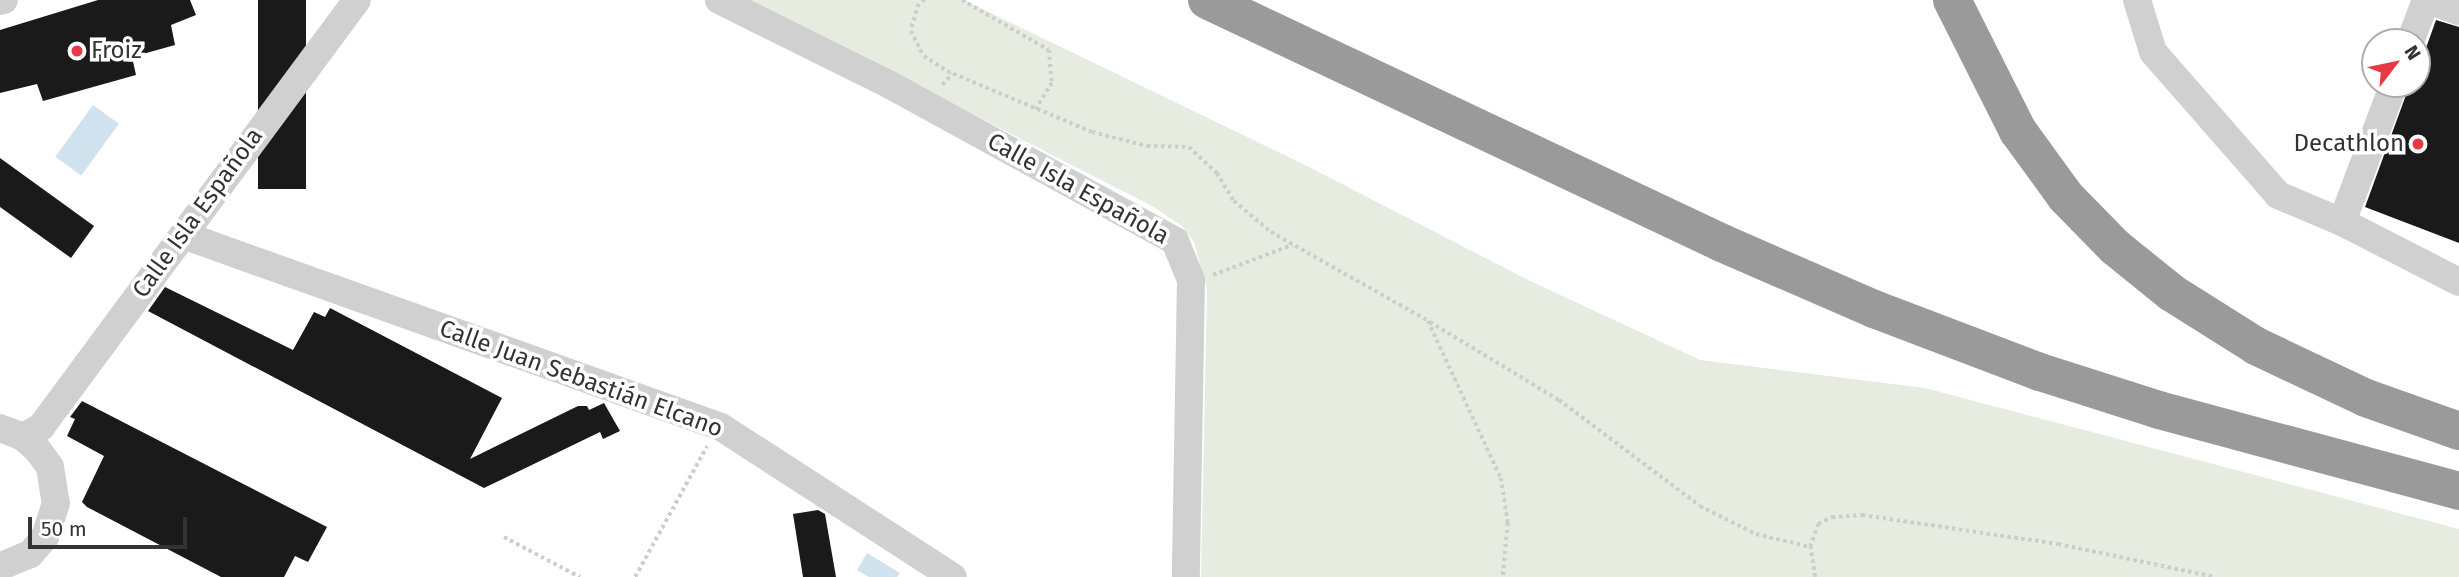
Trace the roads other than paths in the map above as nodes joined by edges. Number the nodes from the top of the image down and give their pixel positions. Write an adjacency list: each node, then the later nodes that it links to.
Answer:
1 (357, 0): 11 (street, Calle Isla Española)
2 (719, 0): 18 (street, Calle Isla Española)
3 (1207, 0): 15 (highway)
4 (1952, 0): 13 (highway)
5 (2137, 0): 10 (street)
6 (2427, 0): 7 (street); 8 (street)
7 (2459, 11)
8 (2416, 28)
9 (2389, 98): 10 (street)
10 (2342, 222): 12 (street)
11 (183, 235): 14 (street, Calle Isla Española); 17 (street, Calle Juan Sebastián Elcano)
12 (2459, 282)
13 (2459, 431)
14 (25, 435): 16 (street)
15 (2459, 491)
16 (18, 568)
17 (953, 577)
18 (1186, 577)

